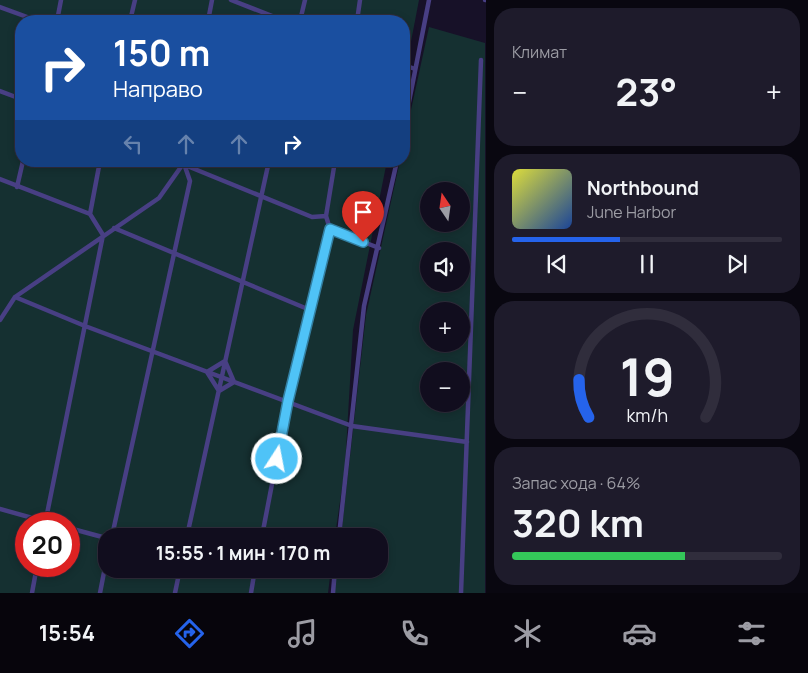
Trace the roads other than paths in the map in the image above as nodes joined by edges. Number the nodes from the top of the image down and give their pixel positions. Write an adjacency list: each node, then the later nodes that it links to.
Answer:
1 (61, 0): 10 (lane)
2 (135, 0): 11 (lane)
3 (212, 0): 12 (lane)
4 (231, 0): 13 (lane)
5 (305, 0): 14 (lane)
6 (360, 0): 15 (lane)
7 (429, 0): 18 (lane)
8 (0, 7): 9 (lane)
9 (22, 15)
10 (58, 15)
11 (131, 15)
12 (209, 15)
13 (269, 15)
14 (301, 15)
15 (358, 15)
16 (481, 60): 53 (lane)
17 (410, 67): 18 (lane)
18 (416, 69): 21 (lane)
19 (0, 91): 20 (lane)
20 (15, 97)
21 (410, 98)
22 (22, 167): 31 (lane)
23 (99, 167): 33 (lane)
24 (180, 167): 35 (lane)
25 (185, 167): 39 (lane)
26 (192, 167): 32 (lane)
27 (269, 167): 32 (lane)
28 (334, 167): 34 (lane)
29 (396, 167): 38 (lane)
30 (0, 179): 31 (lane)
31 (17, 187): 33 (lane)
32 (262, 197): 34 (lane); 40 (lane)
33 (90, 214): 37 (lane)
34 (326, 216): 36 (lane)
35 (114, 228): 37 (lane); 39 (lane)
36 (330, 229): 38 (lane); 42 (lane)
37 (104, 235): 41 (lane); 44 (lane)
38 (379, 248): 52 (lane)
39 (174, 253): 40 (lane); 45 (lane)
40 (243, 280): 42 (lane); 46 (lane)
41 (15, 297): 43 (lane); 44 (lane)
42 (310, 310): 51 (lane)
43 (0, 320)
44 (85, 326): 45 (lane); 55 (lane)
45 (152, 351): 47 (lane); 57 (lane)
46 (225, 361): 47 (lane); 48 (lane); 49 (lane)
47 (207, 372): 48 (lane); 50 (lane)
48 (222, 377): 49 (lane); 50 (lane)
49 (234, 382): 50 (lane); 51 (lane)
50 (219, 390): 58 (lane)
51 (288, 401): 52 (lane); 59 (lane)
52 (352, 426): 53 (lane); 60 (lane)
53 (466, 442): 73 (lane)
54 (0, 509): 56 (lane)
55 (47, 512)
56 (15, 514)
57 (114, 528)
58 (190, 528)
59 (264, 528)
60 (340, 528)
61 (80, 531): 62 (lane)
62 (98, 536)
63 (35, 577): 68 (lane)
64 (103, 578): 69 (lane)
65 (178, 578): 70 (lane)
66 (254, 578): 71 (lane)
67 (334, 578): 72 (lane)
68 (32, 593)
69 (100, 593)
70 (175, 593)
71 (251, 593)
72 (332, 593)
73 (461, 593)

